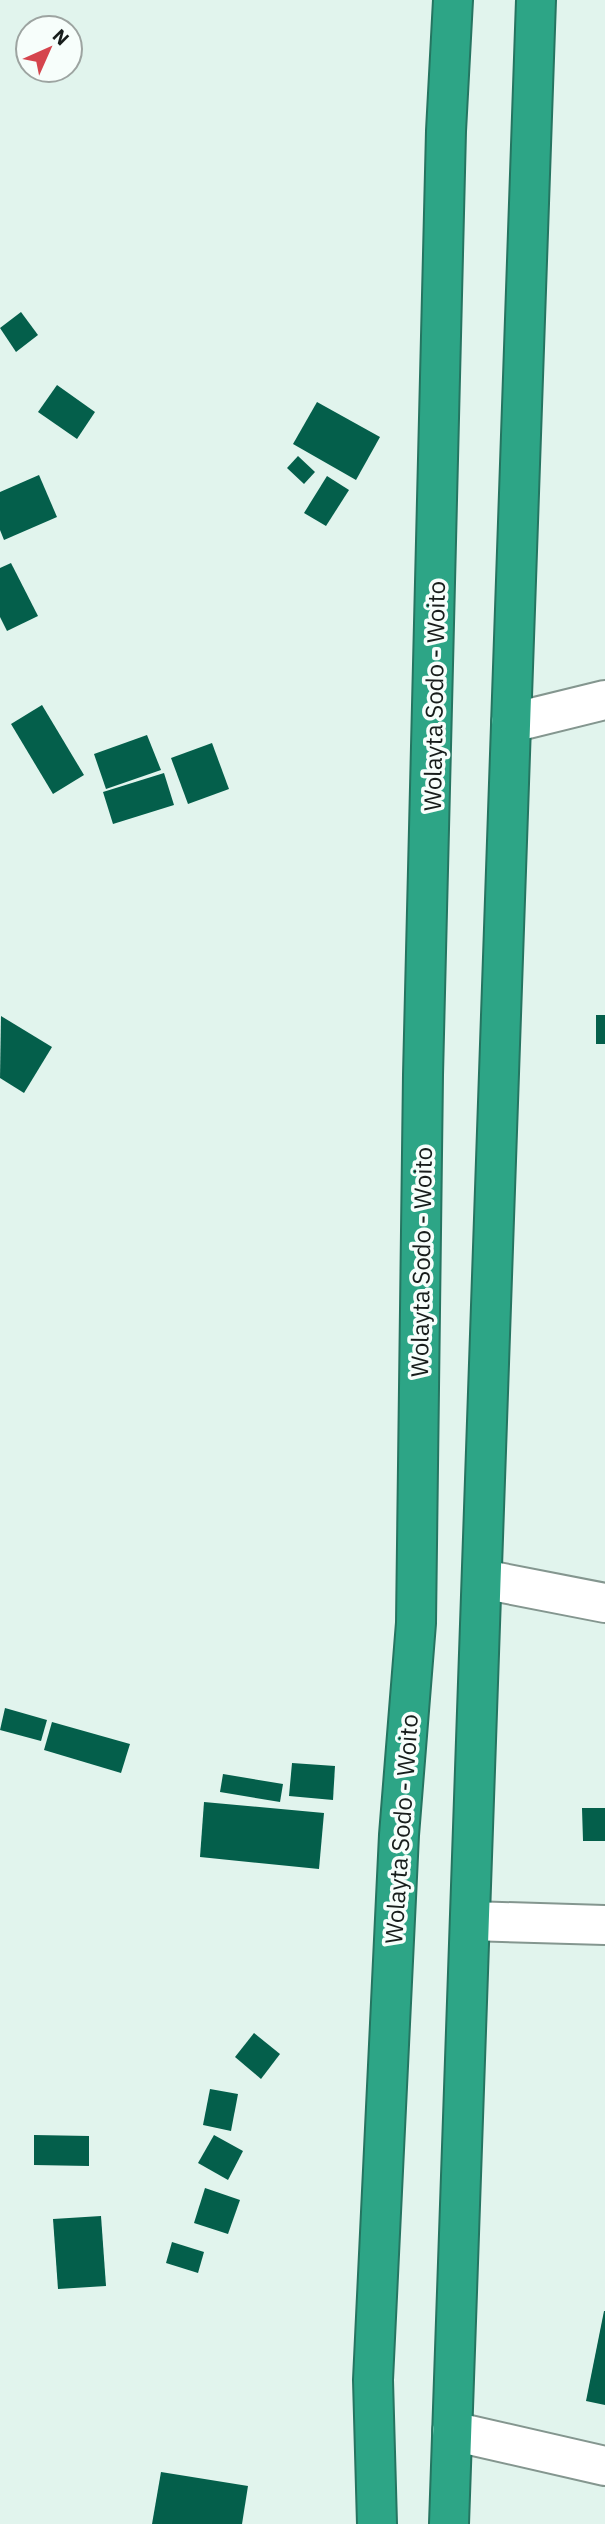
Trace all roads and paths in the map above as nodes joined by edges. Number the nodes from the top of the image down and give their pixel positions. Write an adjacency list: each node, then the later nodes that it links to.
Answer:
1 (453, 0): 11 (highway, Wolayta Sodo - Woito)
2 (536, 0): 4 (highway)
3 (605, 700): 4 (street)
4 (511, 723): 5 (highway)
5 (482, 1579): 6 (street); 7 (highway)
6 (605, 1602)
7 (470, 1921): 8 (street); 9 (highway)
8 (605, 1925)
9 (452, 2431): 10 (street); 12 (highway)
10 (605, 2466)
11 (377, 2524)
12 (449, 2524)

